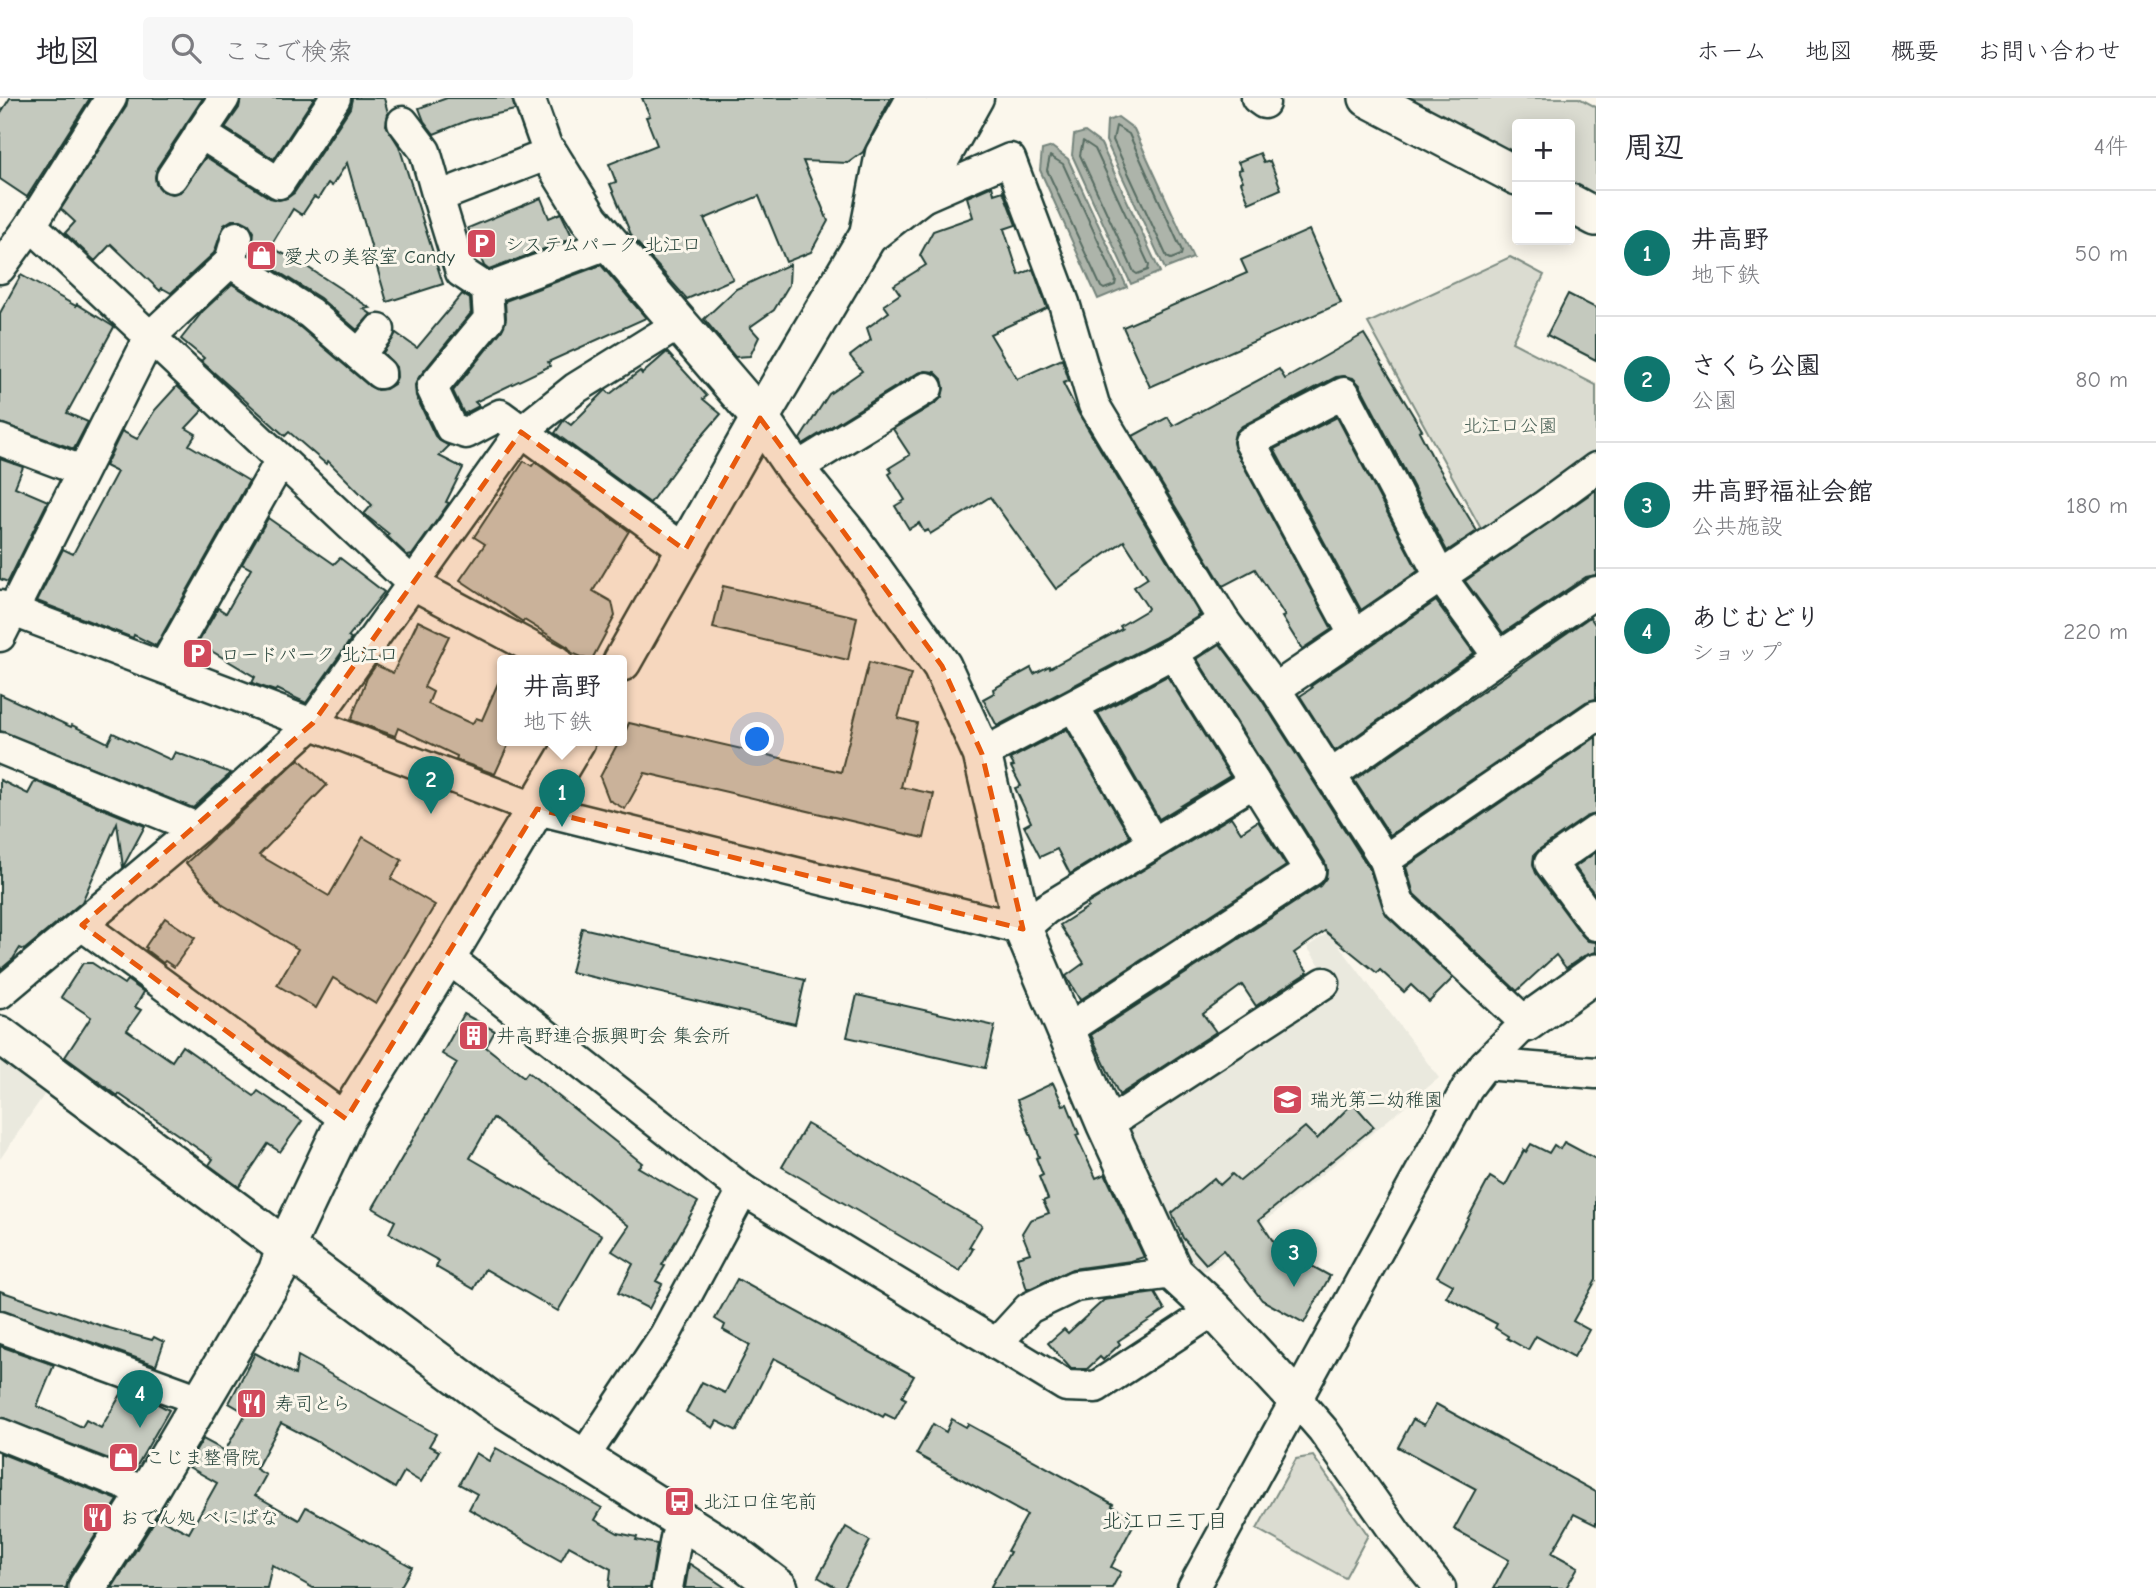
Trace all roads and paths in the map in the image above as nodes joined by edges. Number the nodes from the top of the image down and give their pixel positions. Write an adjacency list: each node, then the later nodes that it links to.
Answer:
1 (111, 98): 18 (street)
2 (224, 98): 10 (street)
3 (335, 98): 10 (street)
4 (529, 98): 11 (street)
5 (912, 98): 20 (street)
6 (949, 98): 20 (street)
7 (978, 98): 15 (street)
8 (1368, 98): 12 (street)
9 (403, 122): 14 (street)
10 (200, 134): 13 (street)
11 (549, 154): 14 (street); 19 (street)
12 (1512, 173)
13 (172, 177)
14 (438, 197): 22 (street)
15 (923, 197): 20 (street); 39 (street)
16 (1575, 206): 17 (street)
17 (1596, 217)
18 (31, 225): 21 (street); 25 (street)
19 (610, 243): 22 (street); 23 (street)
20 (863, 244): 27 (street)
21 (0, 268)
22 (487, 289): 28 (street)
23 (679, 324): 27 (street); 28 (street)
24 (379, 330): 25 (street)
25 (150, 337): 30 (street); 33 (street)
26 (927, 388): 32 (street)
27 (760, 418): 32 (street); 34 (street)
28 (521, 432): 34 (street); 36 (street)
29 (0, 440): 33 (street)
30 (281, 460): 36 (street); 45 (street)
31 (1596, 468): 35 (street)
32 (794, 469): 52 (street)
33 (82, 471): 38 (street)
34 (685, 551): 43 (street)
35 (1440, 576): 40 (street); 40 (street); 44 (street)
36 (413, 584): 42 (street); 49 (street)
37 (1596, 592): 44 (street)
38 (4, 618): 45 (street)
39 (1224, 621): 41 (street); 46 (street)
40 (1354, 634): 46 (street)
41 (1173, 653): 47 (street); 54 (street)
42 (546, 655)
43 (625, 655)
44 (1499, 657): 53 (street)
45 (164, 667): 49 (street)
46 (1275, 689): 53 (street)
47 (1074, 707): 52 (street); 58 (street)
48 (1596, 716): 59 (street)
49 (313, 723): 55 (street); 56 (street)
50 (573, 746): 55 (street)
51 (0, 748): 56 (street)
52 (982, 754): 62 (street)
53 (1331, 775): 59 (street)
54 (1254, 782): 58 (street); 68 (street)
55 (537, 808): 62 (street); 63 (street)
56 (197, 828): 60 (street)
57 (1596, 831): 61 (street)
58 (1153, 843): 62 (street)
59 (1385, 860): 67 (street)
60 (82, 925): 66 (street); 72 (street)
61 (1596, 925)
62 (1023, 929): 68 (street)
63 (447, 957): 72 (street); 74 (street)
64 (1324, 983): 73 (street)
65 (1587, 988): 67 (street)
66 (0, 993)
67 (1526, 1023): 70 (street)
68 (1066, 1030): 73 (street)
69 (0, 1035): 75 (street)
70 (1485, 1064): 71 (street); 81 (street)
71 (1596, 1073)
72 (346, 1119): 75 (street)
73 (1106, 1125): 76 (street)
74 (743, 1190): 79 (street); 83 (street)
75 (286, 1246): 80 (street); 83 (street)
76 (1174, 1273): 77 (street); 79 (street)
77 (1214, 1310): 79 (street); 81 (street)
78 (0, 1327): 80 (street)
79 (996, 1344)
80 (200, 1400): 84 (street)
81 (1297, 1400): 89 (street); 90 (street)
82 (0, 1434): 84 (street)
83 (583, 1458): 85 (street)
84 (147, 1493): 86 (street)
85 (683, 1521): 87 (street); 88 (street)
86 (87, 1588)
87 (667, 1588)
88 (779, 1588)
89 (1193, 1588)
90 (1440, 1588)

